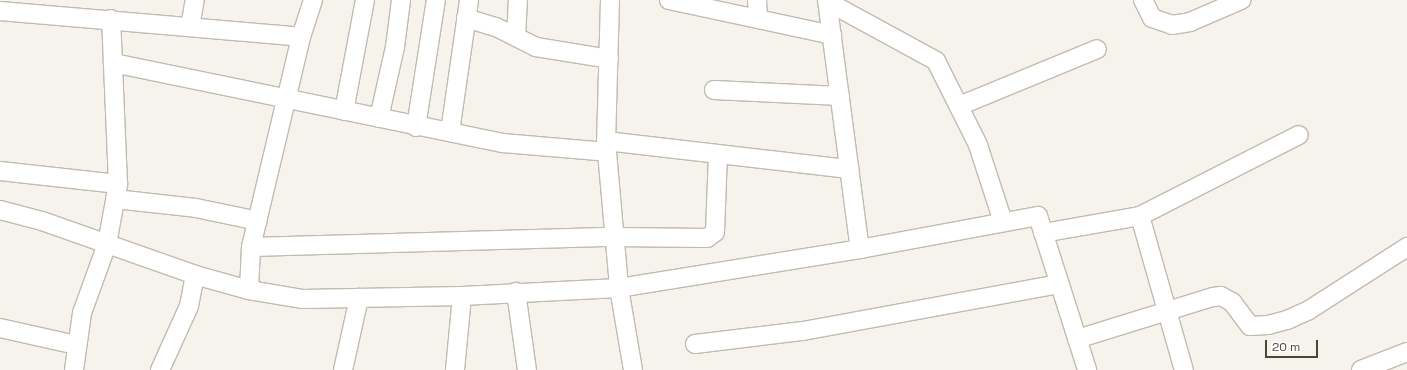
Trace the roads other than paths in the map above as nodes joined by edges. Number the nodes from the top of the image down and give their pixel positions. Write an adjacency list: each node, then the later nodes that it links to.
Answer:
1 (195, 0): 18 (street)
2 (313, 0): 20 (street)
3 (365, 0): 29 (street)
4 (402, 0): 30 (street)
5 (436, 0): 31 (street)
6 (469, 0): 15 (street)
7 (518, 0): 21 (street)
8 (610, 0): 23 (street)
9 (669, 0): 16 (street)
10 (757, 0): 16 (street)
11 (1143, 0): 12 (street)
12 (1241, 0)
13 (827, 1): 19 (street); 28 (street)
14 (0, 11): 17 (street)
15 (466, 18): 21 (street); 32 (street)
16 (758, 18): 19 (street)
17 (111, 19): 18 (street); 24 (street)
18 (190, 27): 20 (street)
19 (832, 34): 26 (street)
20 (302, 37): 27 (street)
21 (516, 37): 23 (street)
22 (1097, 49): 28 (street)
23 (608, 59): 34 (street)
24 (113, 62): 27 (street); 38 (street)
25 (714, 90): 26 (street)
26 (840, 96): 36 (street)
27 (287, 99): 29 (street); 41 (street)
28 (959, 106): 42 (street)
29 (344, 111): 30 (street)
30 (378, 118): 31 (street)
31 (416, 127): 32 (street)
32 (450, 132): 34 (street)
33 (1299, 135): 40 (street)
34 (606, 147): 35 (street); 44 (street)
35 (718, 154): 36 (street); 44 (street)
36 (850, 169): 48 (street)
37 (0, 171): 38 (street)
38 (117, 192): 41 (street); 45 (street)
39 (0, 210): 45 (street)
40 (1140, 216): 43 (street); 56 (street)
41 (258, 221): 46 (street)
42 (1003, 222): 43 (street); 48 (street)
43 (1043, 233): 50 (street)
44 (614, 237): 46 (street); 51 (street)
45 (107, 244): 49 (street); 60 (street)
46 (251, 247): 52 (street)
47 (1407, 247): 56 (street)
48 (860, 249): 51 (street)
49 (195, 275): 52 (street); 63 (street)
50 (1060, 284): 58 (street); 59 (street)
51 (619, 288): 53 (street); 67 (street)
52 (249, 290): 55 (street)
53 (516, 292): 54 (street); 66 (street)
54 (462, 296): 55 (street); 65 (street)
55 (359, 298): 64 (street)
56 (1167, 309): 58 (street); 69 (street)
57 (0, 328): 60 (street)
58 (1077, 339): 68 (street)
59 (695, 344)
60 (76, 345): 62 (street)
61 (1407, 352): 70 (street)
62 (74, 370)
63 (160, 370)
64 (343, 370)
65 (455, 370)
66 (527, 370)
67 (633, 370)
68 (1087, 370)
69 (1184, 370)
70 (1360, 370)

